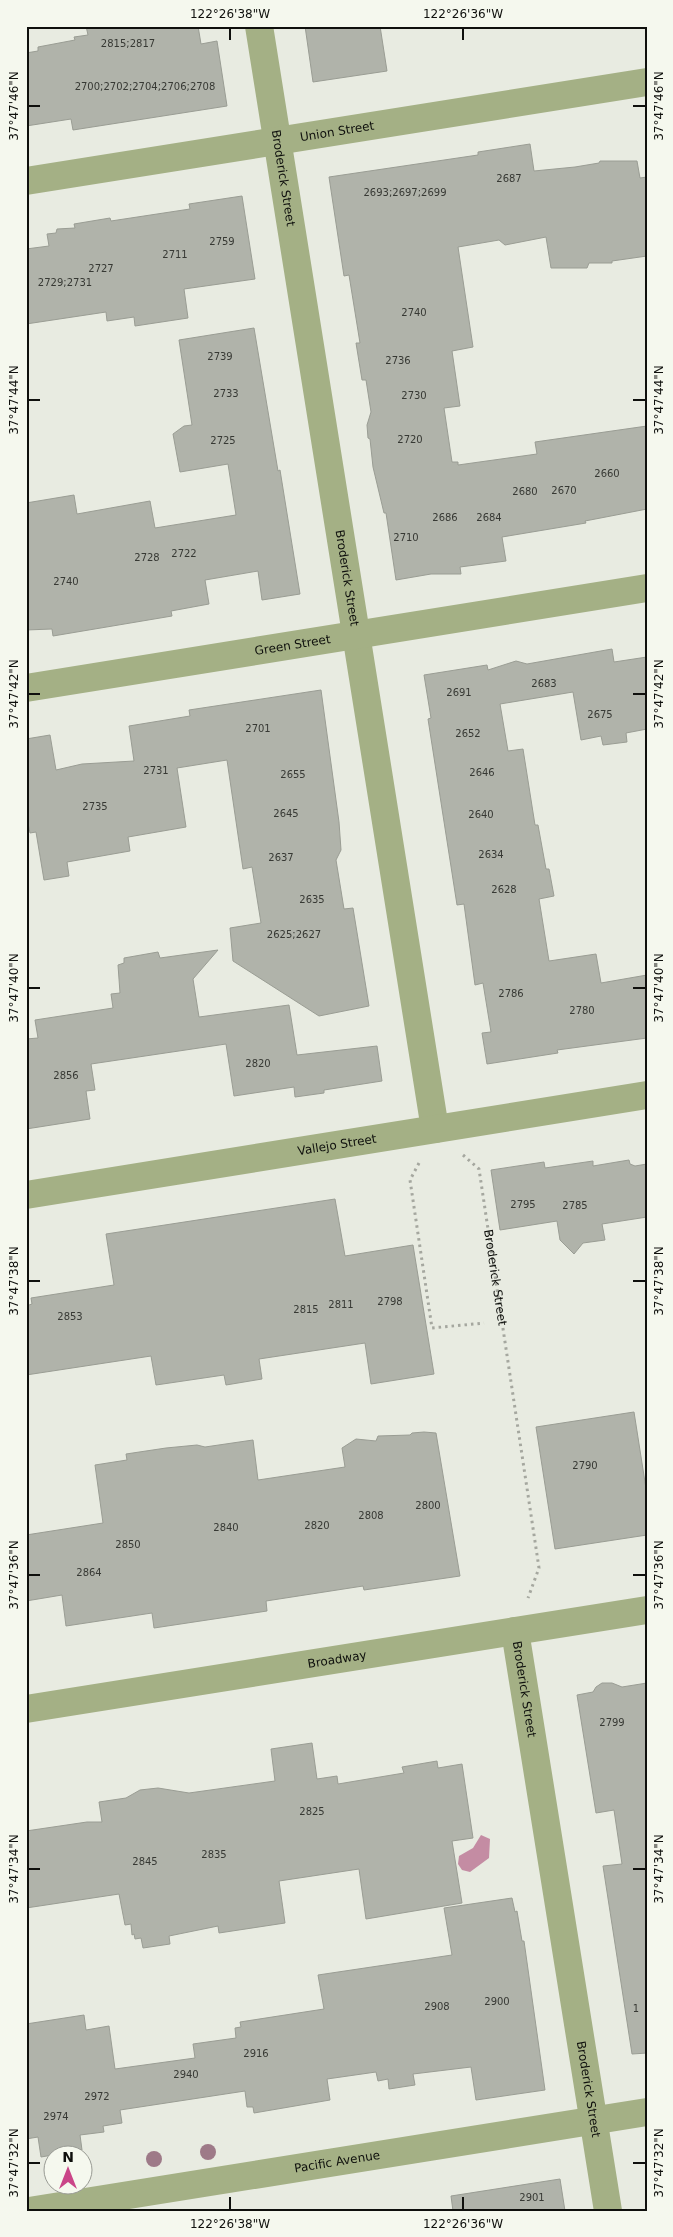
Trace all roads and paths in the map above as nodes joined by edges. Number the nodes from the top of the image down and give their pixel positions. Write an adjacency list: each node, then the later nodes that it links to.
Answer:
1 (259, 26): 3 (street, Broderick Street)
2 (647, 82): 3 (street, Union Street)
3 (277, 141): 4 (street, Union Street); 6 (street, Broderick Street)
4 (26, 181)
5 (647, 588): 6 (street, Green Street)
6 (357, 635): 7 (street, Green Street); 9 (street, Broderick Street)
7 (26, 688)
8 (647, 1095): 9 (street, Vallejo Street)
9 (435, 1129): 10 (street, Vallejo Street); 11 (path, Broderick Street); 13 (path, Broderick Street)
10 (26, 1195)
11 (484, 1323)
12 (647, 1610): 13 (street, Broadway)
13 (515, 1631): 14 (street, Broadway); 16 (street, Broderick Street)
14 (26, 1709)
15 (647, 2112): 16 (street, Pacific Avenue)
16 (594, 2120): 17 (street, Pacific Avenue); 18 (street, Broderick Street)
17 (29, 2211)
18 (608, 2211)

